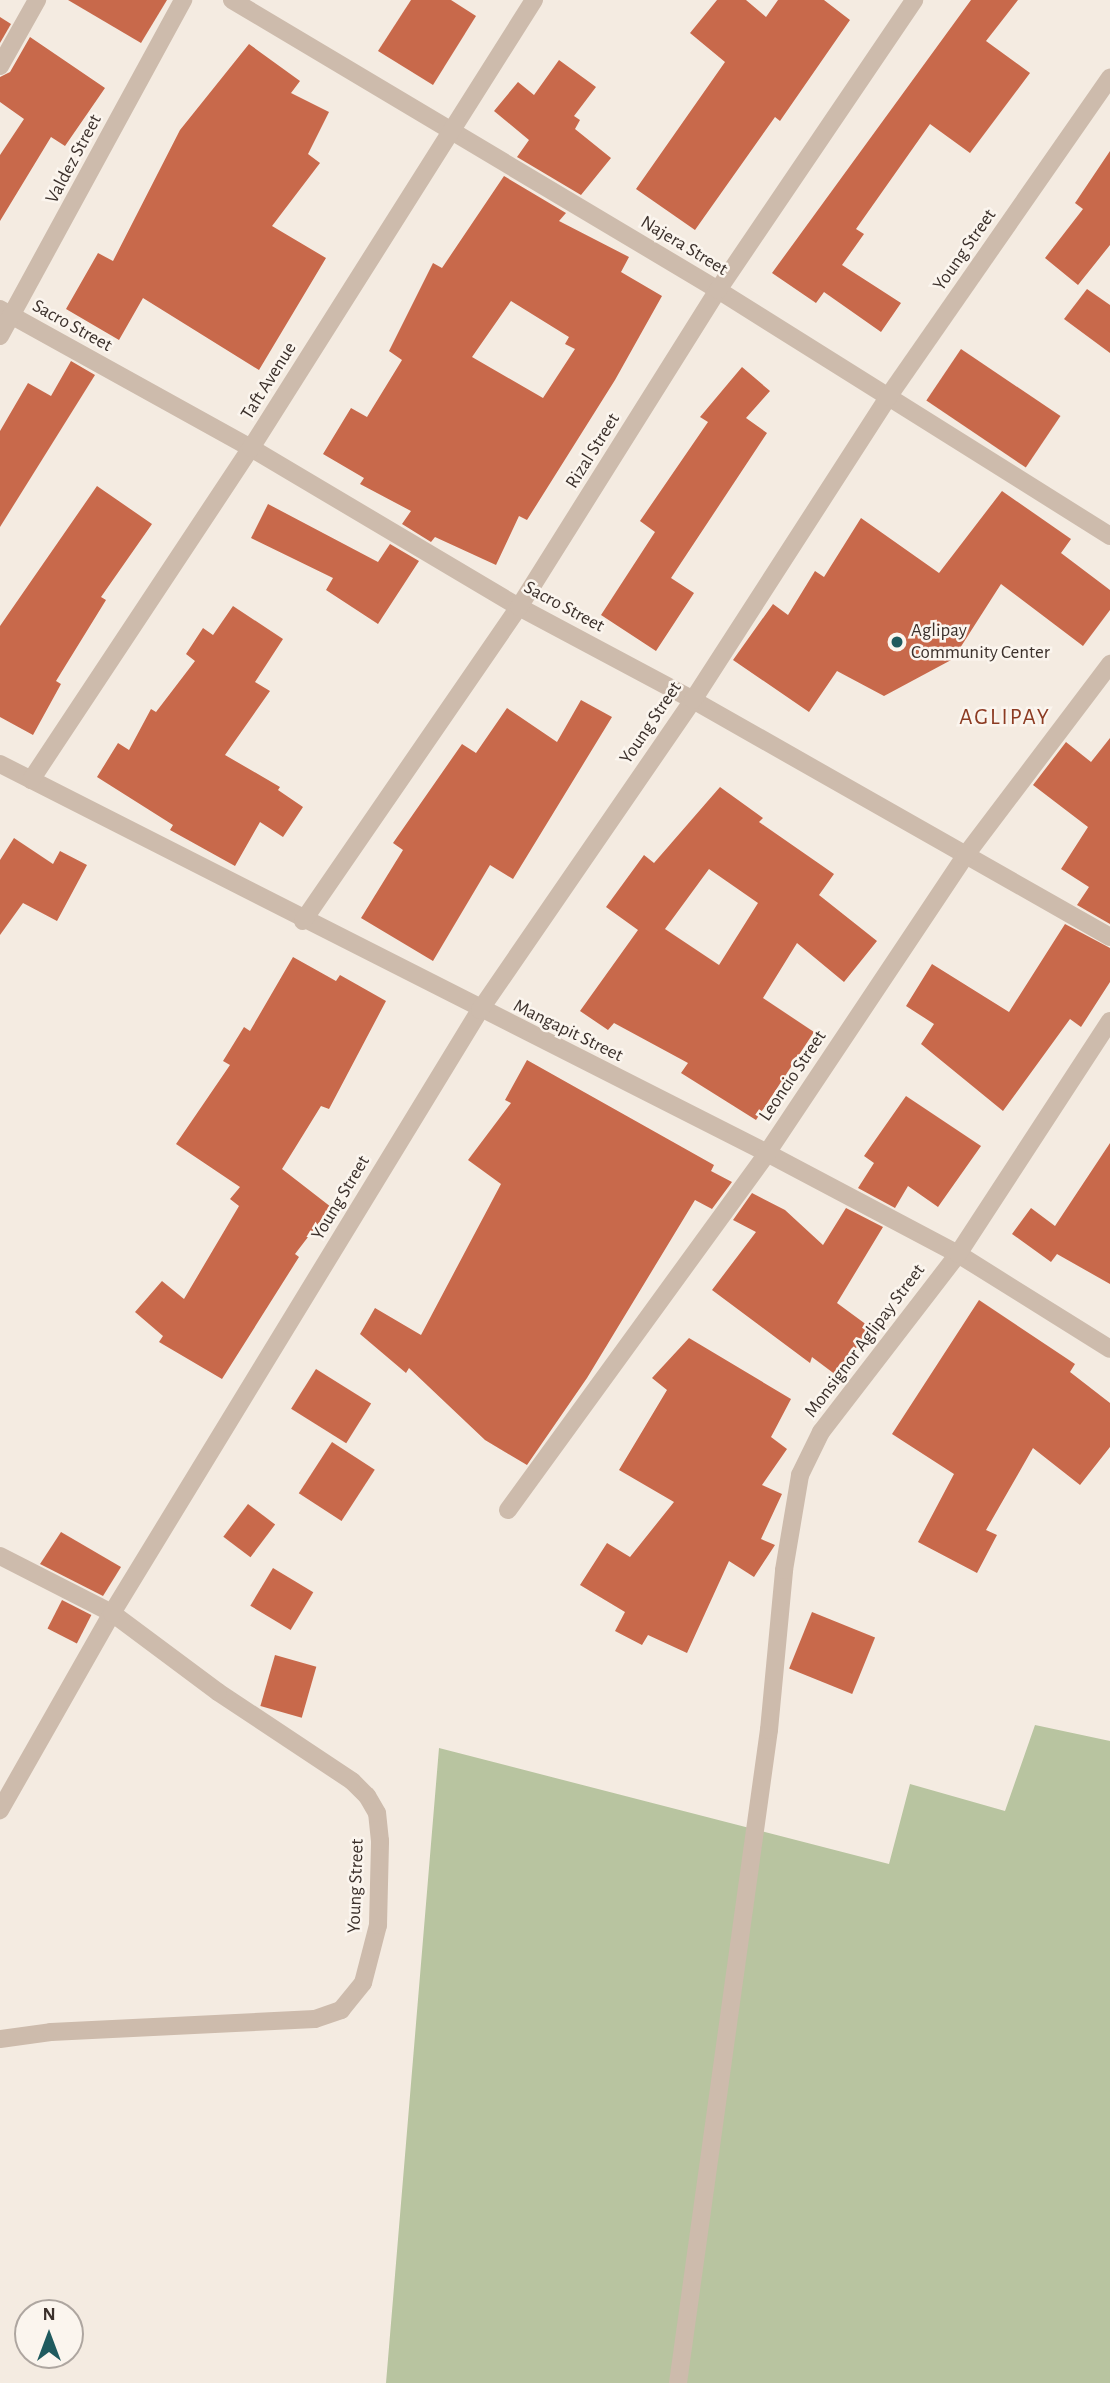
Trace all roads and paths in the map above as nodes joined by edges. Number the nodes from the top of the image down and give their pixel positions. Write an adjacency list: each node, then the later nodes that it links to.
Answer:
1 (37, 0): 6 (street)
2 (183, 0): 10 (street, Valdez Street)
3 (232, 0): 8 (street, Najera Street)
4 (534, 0): 8 (street, Taft Avenue)
5 (914, 0): 9 (street, Rizal Street)
6 (0, 66)
7 (1110, 78): 12 (street, Young Street)
8 (450, 129): 9 (street, Najera Street); 13 (street, Taft Avenue)
9 (718, 290): 12 (street, Najera Street); 15 (street, Rizal Street)
10 (6, 313): 11 (street, Valdez Street); 13 (street, Sacro Street)
11 (0, 336)
12 (888, 397): 14 (street, Najera Street); 17 (street, Young Street)
13 (251, 449): 15 (street, Sacro Street); 19 (street, Taft Avenue)
14 (1110, 536)
15 (519, 607): 17 (street, Sacro Street); 21 (street, Rizal Street)
16 (1110, 664): 20 (street, Leoncio Street)
17 (693, 700): 20 (street, Sacro Street); 23 (street, Young Street)
18 (0, 764): 19 (street, Mangapit Street)
19 (31, 780): 21 (street, Mangapit Street)
20 (965, 856): 22 (street, Sacro Street); 25 (street, Leoncio Street)
21 (303, 920): 23 (street, Mangapit Street)
22 (1110, 937)
23 (480, 1010): 25 (street, Mangapit Street); 30 (street, Young Street)
24 (1110, 1021): 26 (street, Monsignor Aglipay Street)
25 (767, 1153): 26 (street, Mangapit Street); 28 (street, Leoncio Street)
26 (958, 1254): 27 (street, Mangapit Street); 33 (street, Monsignor Aglipay Street)
27 (1110, 1349)
28 (508, 1510)
29 (0, 1556): 30 (street)
30 (112, 1613): 31 (street); 32 (street, Young Street)
31 (0, 1810)
32 (0, 2039)
33 (678, 2383)

